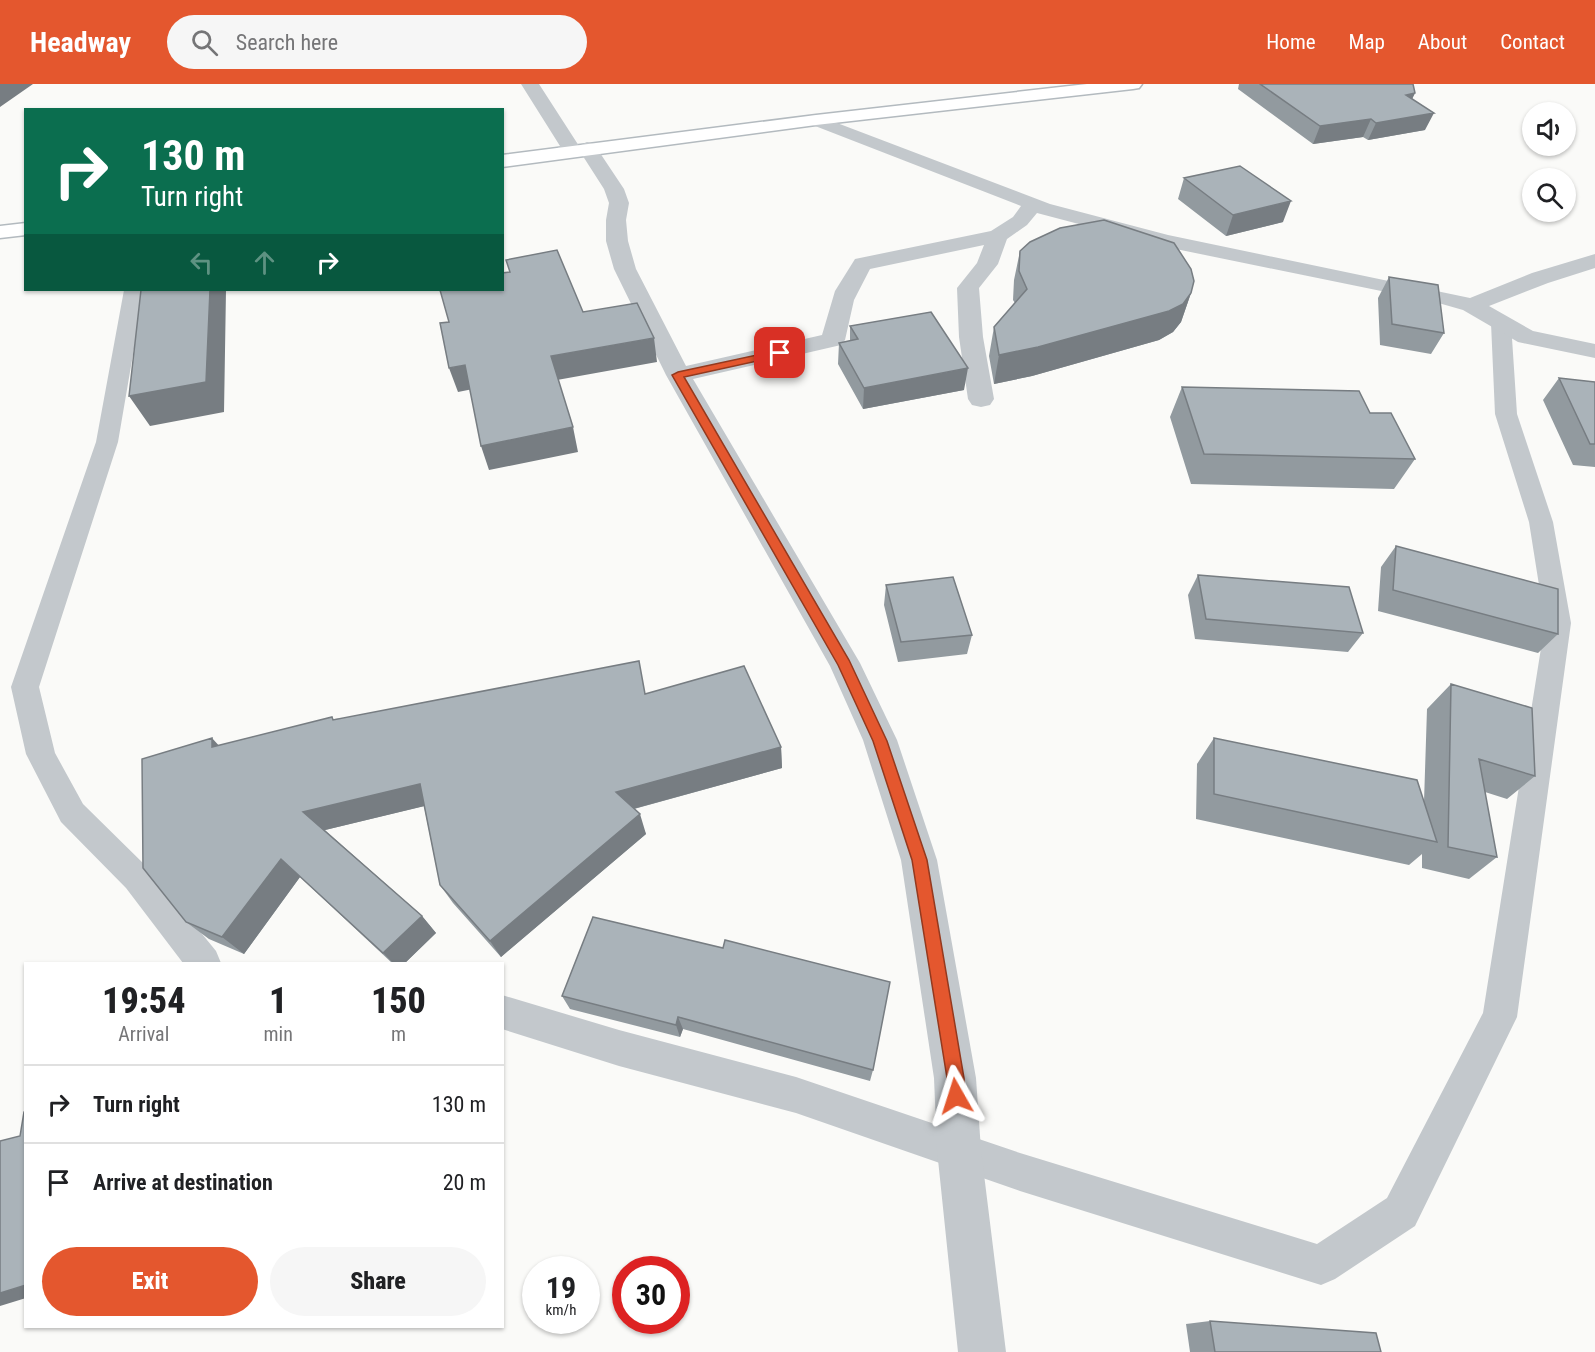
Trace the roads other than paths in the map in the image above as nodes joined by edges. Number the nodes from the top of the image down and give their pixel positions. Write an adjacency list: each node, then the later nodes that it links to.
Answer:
1 (530, 84): 4 (street)
2 (1124, 84): 3 (street)
3 (816, 120): 4 (street); 6 (street)
4 (575, 150): 5 (street); 15 (street)
5 (504, 161)
6 (1034, 204): 9 (street); 12 (street)
7 (24, 229): 8 (street)
8 (0, 232)
9 (998, 236): 15 (street); 16 (street)
10 (1595, 261): 12 (street)
11 (134, 291): 17 (lane)
12 (1471, 305): 13 (street)
13 (1501, 323): 14 (street); 19 (lane)
14 (1595, 351)
15 (678, 375): 19 (street)
16 (981, 399)
17 (203, 962)
18 (504, 1013): 19 (lane)
19 (959, 1150): 20 (street)
20 (982, 1352)

